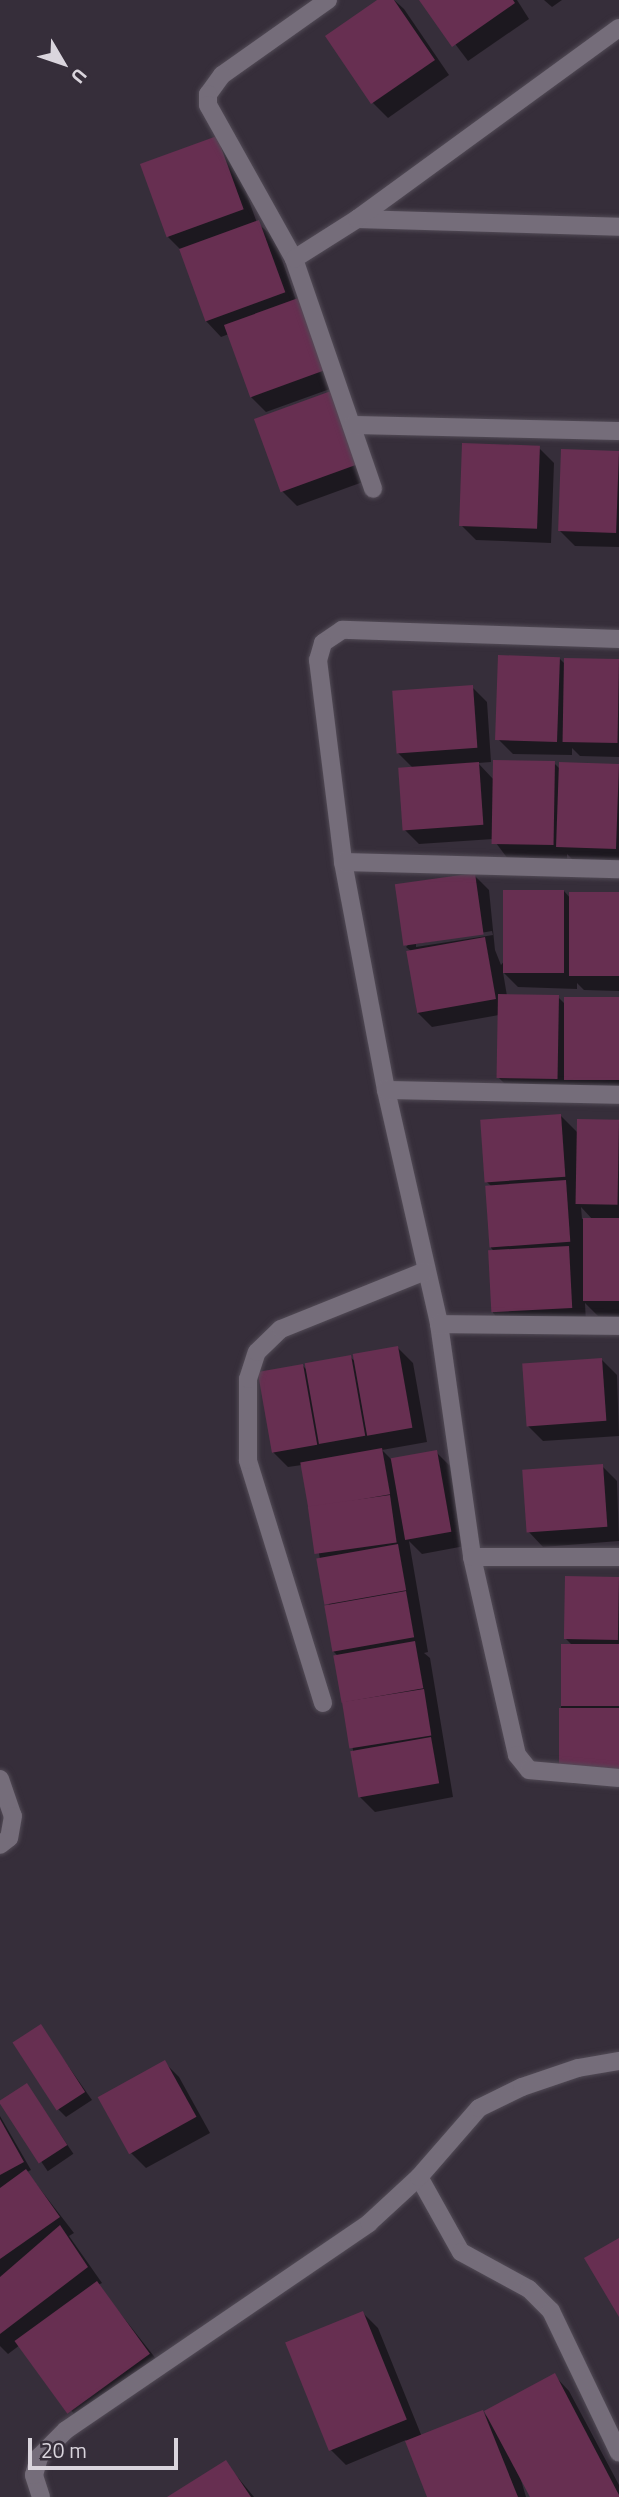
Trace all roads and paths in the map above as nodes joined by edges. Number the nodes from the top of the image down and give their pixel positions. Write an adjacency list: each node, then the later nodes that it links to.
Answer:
1 (328, 0): 5 (street)
2 (619, 28): 3 (street)
3 (358, 219): 4 (street); 5 (street)
4 (619, 227)
5 (294, 259): 6 (street)
6 (354, 425): 7 (street); 8 (street)
7 (619, 430)
8 (373, 489)
9 (619, 639): 10 (street)
10 (343, 862): 11 (street); 12 (street)
11 (619, 869)
12 (386, 1090): 13 (street); 14 (street)
13 (619, 1096)
14 (425, 1270): 15 (street); 19 (street)
15 (439, 1324): 16 (street); 17 (street)
16 (619, 1325)
17 (471, 1557): 18 (street); 20 (street)
18 (619, 1557)
19 (323, 1703)
20 (619, 1778)
21 (0, 1779): 22 (street)
22 (0, 1845)
23 (619, 2061): 24 (street)
24 (419, 2176): 25 (street); 26 (street)
25 (619, 2453)
26 (41, 2497)

